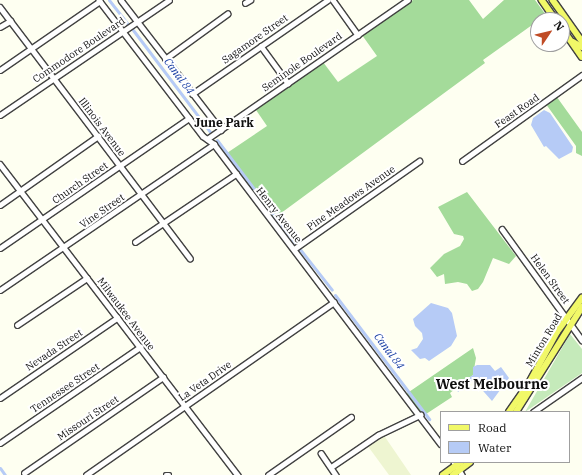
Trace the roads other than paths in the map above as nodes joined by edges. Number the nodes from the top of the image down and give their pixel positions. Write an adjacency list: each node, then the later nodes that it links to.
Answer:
1 (121, 0): 15 (street)
2 (168, 0): 15 (street, Commodore Boulevard)
3 (250, 0): 10 (street)
4 (328, 0): 21 (street, Sagamore Street)
5 (333, 0): 18 (street)
6 (408, 0): 18 (street, Seminole Boulevard)
7 (542, 0): 12 (main road)
8 (553, 0): 20 (main road)
9 (100, 1): 17 (street, Henry Avenue); 22 (street)
10 (245, 3)
11 (0, 7): 14 (street, Illinois Avenue)
12 (550, 12)
13 (227, 14): 24 (street)
14 (10, 21): 16 (street); 22 (street, Illinois Avenue)
15 (138, 21): 17 (street, Commodore Boulevard); 24 (street)
16 (0, 27)
17 (123, 32): 27 (street, Commodore Boulevard); 31 (street, Henry Avenue)
18 (358, 35): 28 (street, Seminole Boulevard)
19 (570, 39): 23 (main road)
20 (582, 41)
21 (261, 46): 28 (street); 29 (street, Sagamore Street)
22 (31, 48): 25 (street); 27 (street, Illinois Avenue)
23 (581, 52)
24 (165, 59): 29 (street)
25 (0, 70)
26 (582, 75): 37 (street, Feast Road)
27 (54, 78): 30 (street, Commodore Boulevard); 33 (street, Illinois Avenue)
28 (288, 83): 32 (street, Seminole Boulevard)
29 (192, 94): 32 (street)
30 (0, 115)
31 (189, 118): 34 (street, Henry Avenue); 39 (street, Church Street)
32 (221, 130): 34 (street, Seminole Boulevard)
33 (98, 136): 39 (street, Illinois Avenue); 41 (street)
34 (208, 139): 35 (street, Henry Avenue)
35 (214, 144): 40 (street, Henry Avenue); 42 (street, Vine Street)
36 (419, 161): 50 (street, Pine Meadows Avenue)
37 (462, 161)
38 (0, 164): 41 (street, Milwaukee Avenue)
39 (120, 166): 42 (street, Illinois Avenue); 44 (street, Church Street)
40 (236, 174): 45 (street); 50 (street, Henry Avenue)
41 (21, 191): 43 (street); 44 (street, Milwaukee Avenue)
42 (142, 194): 45 (street, Illinois Avenue); 49 (street, Vine Street)
43 (0, 205)
44 (43, 219): 48 (street, Church Street); 49 (street, Milwaukee Avenue)
45 (163, 223): 47 (street); 51 (street, Illinois Avenue)
46 (502, 229): 58 (street, Helen Street)
47 (135, 242)
48 (0, 248)
49 (64, 248): 52 (street, Milwaukee Avenue); 53 (street, Vine Street)
50 (294, 249): 55 (street, Henry Avenue)
51 (190, 258)
52 (87, 278): 57 (street, Milwaukee Avenue); 59 (street)
53 (0, 290)
54 (582, 298): 58 (main road, Minton Road)
55 (334, 302): 66 (street, La Veta Drive); 70 (street, Henry Avenue)
56 (582, 307): 58 (main road, Minton Road)
57 (117, 318): 61 (street, Milwaukee Avenue); 65 (street, Nevada Street)
58 (568, 321): 60 (street, Helen Street); 64 (main road, Minton Road)
59 (17, 325)
60 (582, 340)
61 (140, 347): 62 (street, Milwaukee Avenue); 72 (street, Tennessee Street)
62 (163, 377): 66 (street, Milwaukee Avenue); 78 (street, Missouri Street)
63 (582, 378): 69 (street)
64 (526, 393): 67 (main road, Minton Road); 68 (main road, Minton Road)
65 (0, 398)
66 (185, 406): 79 (street, La Veta Drive); 82 (street, Milwaukee Avenue)
67 (510, 411)
68 (517, 411)
69 (534, 411)
70 (420, 415): 73 (street, Henry Avenue); 76 (street)
71 (351, 417): 83 (street)
72 (0, 443)
73 (440, 443)
74 (321, 453): 76 (street)
75 (468, 463): 77 (main road)
76 (331, 467): 84 (street)
77 (458, 467): 85 (main road); 86 (main road)
78 (24, 473)
79 (86, 475)
80 (166, 475): 81 (street)
81 (169, 475)
82 (238, 475)
83 (268, 475)
84 (336, 475)
85 (443, 475)
86 (453, 475)

